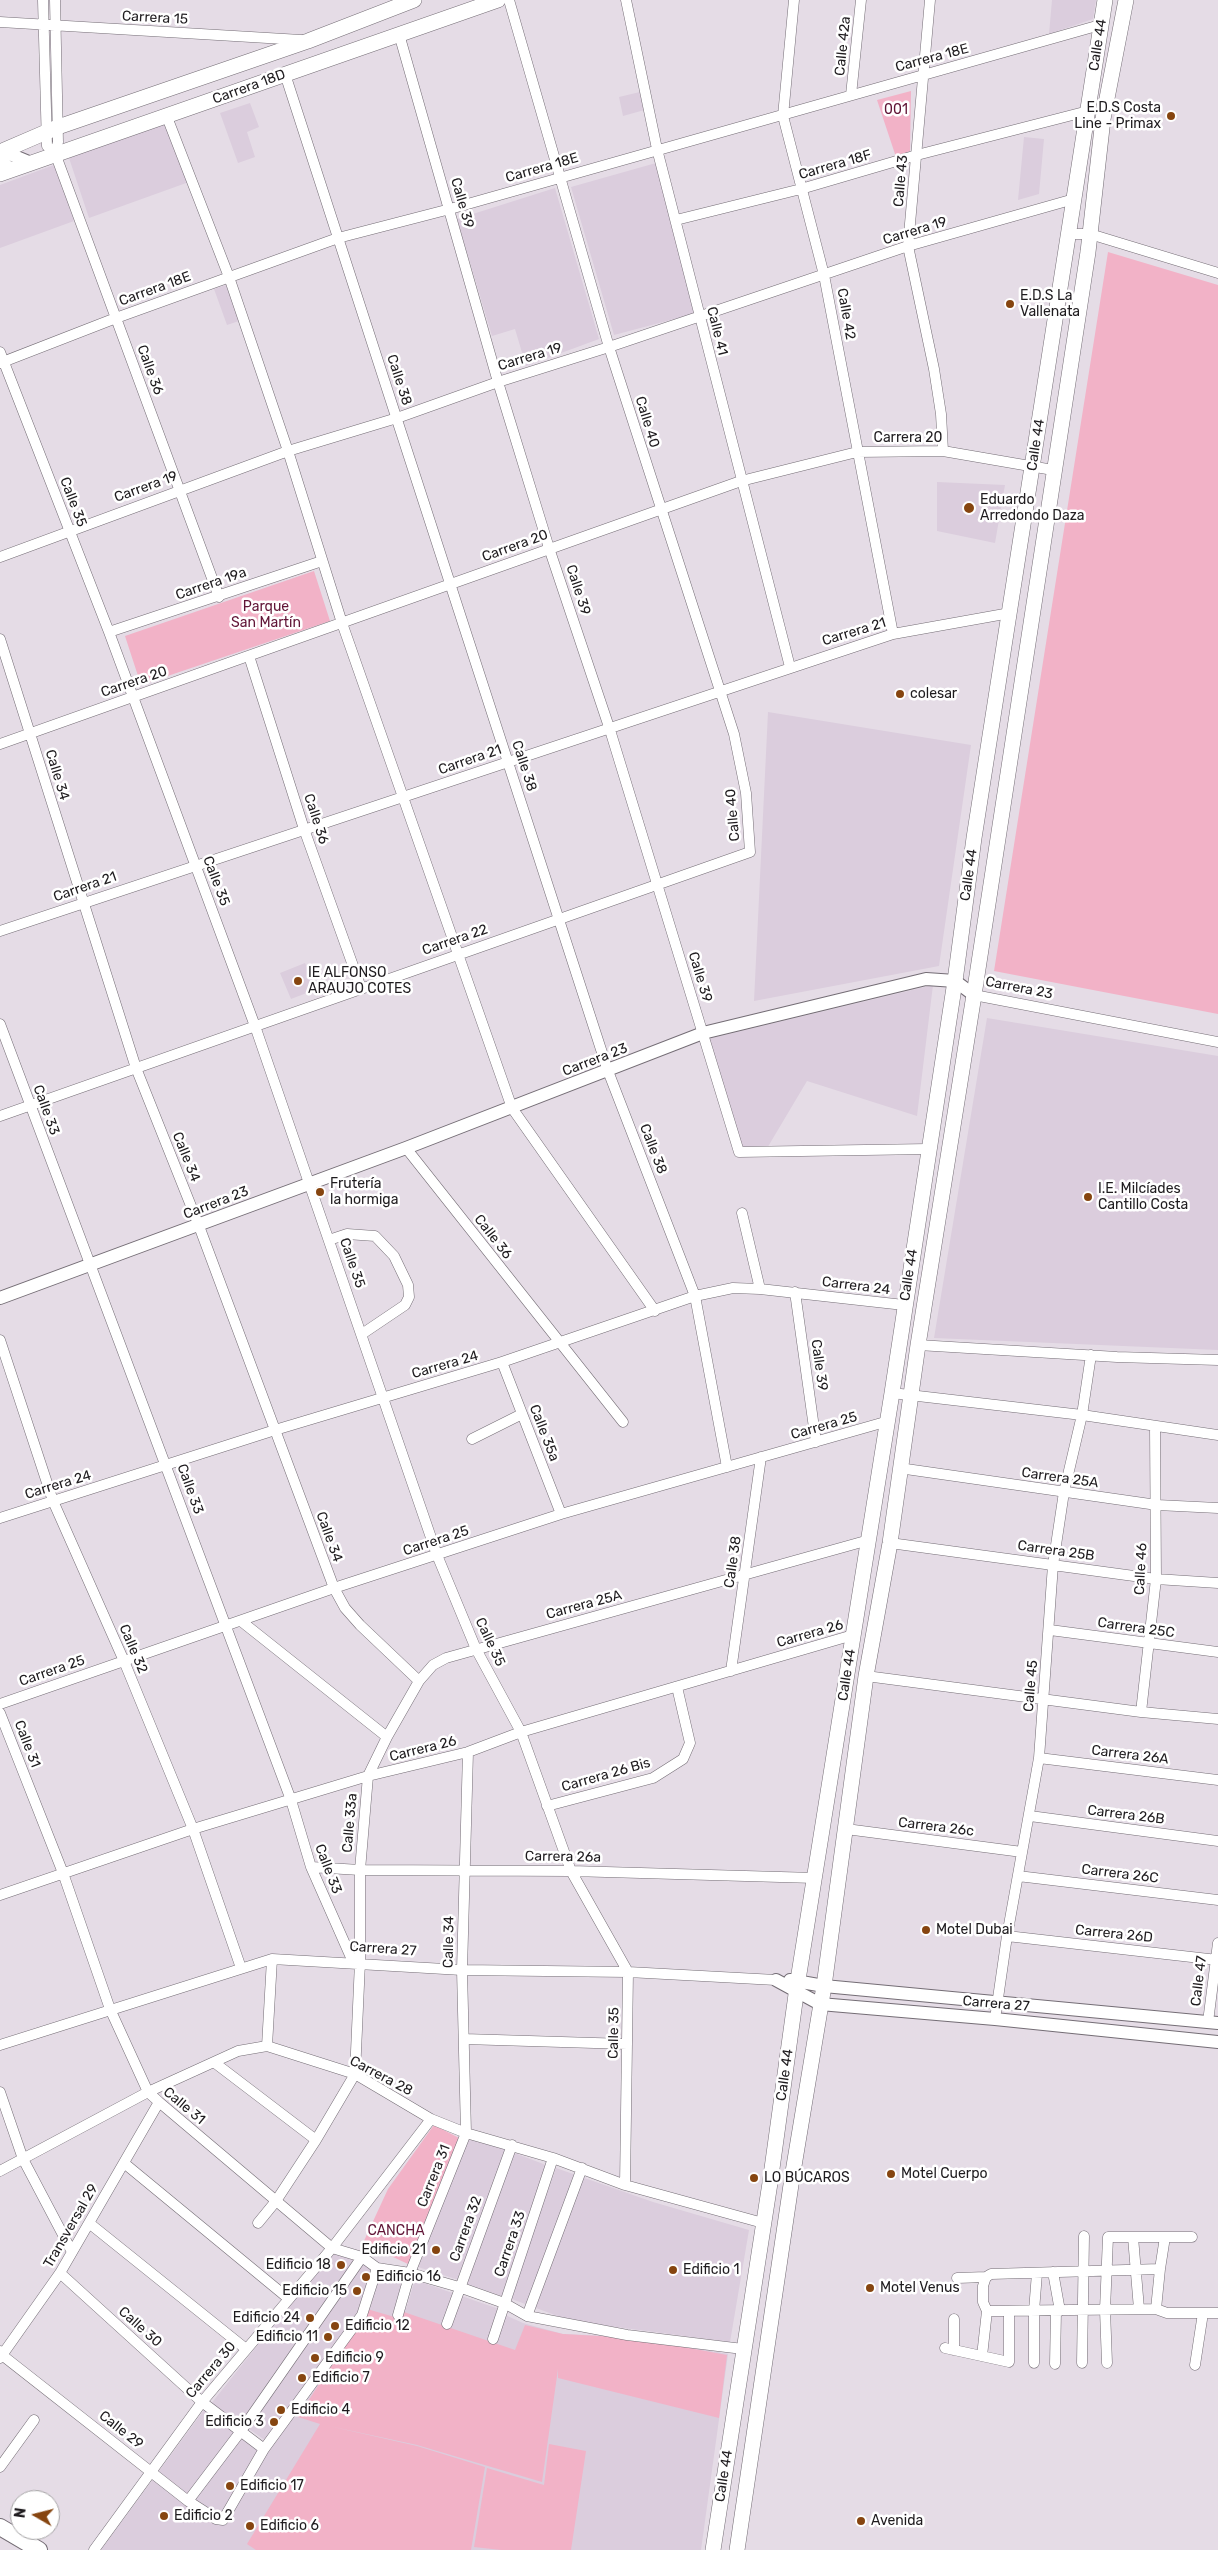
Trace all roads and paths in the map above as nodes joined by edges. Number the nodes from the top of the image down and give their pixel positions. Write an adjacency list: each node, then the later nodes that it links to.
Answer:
1 (43, 0): 14 (street, Calle 36)
2 (54, 0): 15 (street, Calle 36)
3 (414, 0): 12 (main road, Carrera 18D)
4 (498, 0): 17 (main road, Carrera 18D)
5 (509, 0): 30 (street, Calle 40)
6 (626, 0): 26 (street, Calle 41)
7 (794, 0): 23 (street, Calle 42)
8 (861, 0): 21 (street, Calle 42a)
9 (930, 0): 20 (street, Calle 43)
10 (1105, 0): 16 (main road, Calle 44)
11 (1126, 0): 36 (main road, Calle 44)
12 (392, 4): 18 (main road, Carrera 18D)
13 (0, 22): 14 (street, Carrera 15)
14 (44, 25): 15 (street, Carrera 15); 25 (street, Calle 36)
15 (55, 26): 18 (street, Carrera 15); 25 (street, Calle 36)
16 (1100, 26): 20 (street, Carrera 18E); 22 (main road, Calle 44)
17 (398, 34): 19 (main road, Carrera 18D); 33 (street, Calle 39)
18 (308, 41): 25 (main road, Carrera 18D)
19 (285, 74): 24 (main road, Carrera 18D); 37 (street, Calle 38)
20 (923, 75): 21 (street, Carrera 18E); 28 (street, Calle 43)
21 (851, 95): 23 (street, Carrera 18E)
22 (1088, 111): 28 (street, Carrera 18F); 32 (main road, Calle 44)
23 (783, 116): 26 (street, Carrera 18E); 31 (street, Calle 42)
24 (167, 117): 27 (main road, Carrera 18D); 41 (street)
25 (53, 130): 27 (street, Calle 36); 29 (main road, Carrera 18D)
26 (657, 149): 30 (street, Carrera 18E); 34 (street, Calle 41)
27 (55, 153): 29 (main road, Carrera 18D); 43 (street, Calle 36)
28 (917, 155): 31 (street, Carrera 18F); 38 (street, Calle 43)
29 (3, 160)
30 (559, 178): 33 (street, Carrera 18E); 44 (street, Calle 40)
31 (801, 189): 34 (street, Carrera 18F); 40 (street, Calle 42)
32 (1074, 199): 35 (main road, Calle 44); 38 (street, Carrera 19)
33 (450, 209): 37 (street, Carrera 18E); 46 (street, Calle 39)
34 (676, 220): 42 (street, Calle 41)
35 (1069, 234): 36 (street); 51 (main road, Calle 44)
36 (1090, 234): 39 (street); 52 (main road, Calle 44)
37 (338, 238): 41 (street, Carrera 18E); 47 (street, Calle 38)
38 (908, 246): 40 (street, Carrera 19); 49 (street, Calle 43)
39 (1218, 273)
40 (824, 275): 42 (street, Carrera 19); 50 (street, Calle 42)
41 (229, 277): 43 (street, Carrera 18E); 48 (street)
42 (699, 317): 44 (street, Carrera 19); 53 (street, Calle 41)
43 (116, 318): 45 (street, Carrera 18E); 54 (street, Calle 36)
44 (609, 347): 46 (street, Carrera 19); 55 (street, Calle 40)
45 (1, 359): 56 (street, Calle 35)
46 (498, 382): 47 (street, Carrera 19); 57 (street, Calle 39)
47 (397, 418): 48 (street, Carrera 19); 60 (street, Calle 38)
48 (288, 451): 54 (street, Carrera 19); 59 (street)
49 (943, 451): 50 (street, Carrera 20); 51 (street, Carrera 20)
50 (857, 452): 53 (street, Carrera 20); 65 (street, Calle 42)
51 (1033, 467): 52 (street, Carrera 20); 62 (main road, Calle 44)
52 (1053, 470): 86 (main road, Calle 44)
53 (741, 481): 55 (street, Carrera 20); 68 (street, Calle 41)
54 (179, 490): 56 (street, Carrera 19); 61 (street, Calle 36)
55 (660, 509): 57 (street, Carrera 20); 69 (street, Calle 40)
56 (69, 530): 58 (street, Carrera 19); 64 (street, Calle 35)
57 (549, 548): 60 (street, Carrera 20); 71 (street, Calle 39)
58 (0, 557)
59 (322, 561): 61 (street, Carrera 19a); 63 (street)
60 (451, 585): 63 (street, Carrera 20); 74 (street, Calle 38)
61 (218, 597): 64 (street, Carrera 19a)
62 (1010, 613): 65 (street, Carrera 21); 84 (main road, Calle 44)
63 (342, 623): 67 (street, Carrera 20); 75 (street)
64 (109, 632): 70 (street, Calle 35)
65 (893, 634): 68 (street, Carrera 21)
66 (0, 639): 72 (street, Calle 34)
67 (249, 656): 70 (street, Carrera 20); 76 (street, Calle 36)
68 (790, 667): 69 (street, Carrera 21)
69 (721, 692): 71 (street, Carrera 21); 77 (street, Calle 40)
70 (132, 697): 72 (street, Carrera 20); 78 (street, Calle 35)
71 (610, 730): 74 (street, Carrera 21); 79 (street, Calle 39)
72 (30, 733): 73 (street, Carrera 20); 80 (street, Calle 34)
73 (0, 744)
74 (508, 761): 75 (street, Carrera 21); 81 (street, Calle 38)
75 (403, 798): 76 (street, Carrera 21); 83 (street)
76 (304, 829): 78 (street, Carrera 21); 85 (street, Calle 36)
77 (750, 852): 79 (street, Carrera 22)
78 (195, 865): 80 (street, Carrera 21); 88 (street, Calle 35)
79 (657, 884): 81 (street, Carrera 22); 89 (street, Calle 39)
80 (82, 903): 82 (street, Carrera 21); 91 (street, Calle 34)
81 (559, 918): 83 (street, Carrera 22); 92 (street, Calle 38)
82 (0, 931)
83 (458, 954): 85 (street, Carrera 22); 94 (street)
84 (955, 981): 86 (street, Carrera 23); 89 (street, Carrera 23); 97 (main road, Calle 44)
85 (361, 988): 88 (street, Carrera 22)
86 (974, 995): 90 (street, Carrera 23); 112 (main road, Calle 44)
87 (0, 1024): 93 (street, Calle 33)
88 (255, 1026): 91 (street, Carrera 22); 98 (street, Calle 35)
89 (703, 1033): 92 (street, Carrera 23); 97 (street, Calle 39)
90 (1218, 1042)
91 (136, 1068): 93 (street, Carrera 22); 100 (street, Calle 34)
92 (608, 1071): 94 (street, Carrera 23); 105 (street, Calle 38)
93 (30, 1106): 95 (street, Carrera 22); 102 (street, Calle 33)
94 (512, 1108): 96 (street, Carrera 23); 108 (street)
95 (0, 1116)
96 (406, 1148): 98 (street, Carrera 23); 111 (street, Calle 36)
97 (928, 1149): 107 (main road, Calle 44)
98 (311, 1184): 100 (street, Carrera 23); 101 (street, Calle 35)
99 (742, 1213): 103 (street)
100 (199, 1226): 102 (street, Carrera 23); 124 (street, Calle 34)
101 (329, 1240): 109 (street, Calle 35); 109 (street)
102 (90, 1265): 106 (street, Carrera 23); 129 (street, Calle 33)
103 (760, 1289): 104 (street, Carrera 24); 105 (street, Carrera 24)
104 (794, 1292): 107 (street, Carrera 24); 127 (street, Calle 39)
105 (695, 1296): 108 (street, Carrera 24); 130 (street, Calle 38)
106 (0, 1298)
107 (904, 1305): 116 (main road, Calle 44)
108 (655, 1311): 111 (street, Carrera 24)
109 (362, 1334): 118 (street, Calle 35)
110 (0, 1340): 133 (street, Calle 32)
111 (559, 1343): 115 (street, Carrera 24); 121 (street, Calle 36)
112 (918, 1346): 113 (street); 117 (main road, Calle 44)
113 (1091, 1355): 114 (street); 120 (street, Calle 45)
114 (1218, 1360)
115 (502, 1362): 118 (street, Carrera 24); 119 (street, Calle 35a)
116 (892, 1393): 117 (street); 122 (main road, Calle 44)
117 (912, 1395): 120 (street); 131 (main road, Calle 44)
118 (383, 1397): 124 (street, Carrera 24); 140 (street, Calle 35)
119 (522, 1414): 126 (street); 136 (street, Calle 35a)
120 (1082, 1415): 123 (street); 132 (street, Calle 45)
121 (623, 1422)
122 (885, 1422): 127 (street, Carrera 25); 138 (main road, Calle 44)
123 (1155, 1427): 125 (street); 134 (street, Calle 46)
124 (275, 1430): 129 (street, Carrera 24); 145 (street, Calle 34)
125 (1218, 1435)
126 (472, 1439)
127 (816, 1442): 128 (street, Carrera 25)
128 (761, 1458): 130 (street, Carrera 25); 142 (street, Calle 38)
129 (166, 1466): 133 (street, Carrera 24); 147 (street, Calle 33)
130 (727, 1467): 136 (street, Carrera 25)
131 (899, 1468): 132 (street, Carrera 25A); 139 (main road, Calle 44)
132 (1064, 1492): 134 (street, Carrera 25A); 141 (street, Calle 45)
133 (53, 1501): 137 (street, Carrera 24); 153 (street, Calle 32)
134 (1157, 1505): 135 (street, Carrera 25A); 143 (street, Calle 46)
135 (1218, 1508)
136 (560, 1514): 140 (street, Carrera 25)
137 (0, 1518)
138 (869, 1540): 142 (street, Carrera 25A); 149 (main road, Calle 44)
139 (890, 1543): 141 (street, Carrera 25B); 155 (main road, Calle 44)
140 (437, 1555): 145 (street, Carrera 25); 151 (street, Calle 35)
141 (1053, 1565): 143 (street, Carrera 25B); 148 (street, Calle 45)
142 (745, 1576): 151 (street, Carrera 25A); 154 (street, Calle 38)
143 (1156, 1579): 144 (street, Carrera 25B); 150 (street, Calle 46)
144 (1218, 1583)
145 (334, 1588): 146 (street, Carrera 25); 156 (street, Calle 34)
146 (241, 1621): 147 (street, Carrera 25); 164 (street)
147 (226, 1627): 153 (street, Carrera 25); 169 (street, Calle 33)
148 (1050, 1630): 150 (street, Carrera 25C); 158 (street, Calle 45)
149 (853, 1635): 154 (street, Carrera 26); 182 (main road, Calle 44)
150 (1149, 1644): 152 (street, Carrera 25C); 160 (street, Calle 46)
151 (476, 1650): 156 (street, Carrera 25A); 163 (street, Calle 35)
152 (1218, 1652)
153 (124, 1662): 159 (street, Carrera 25); 173 (street, Calle 32)
154 (732, 1671): 157 (street, Carrera 26)
155 (866, 1676): 158 (street); 172 (main road, Calle 44)
156 (419, 1681): 164 (street, Carrera 25A)
157 (677, 1687): 163 (street, Carrera 26); 170 (street, Carrera 26 Bis)
158 (1044, 1700): 160 (street); 166 (street, Calle 45)
159 (0, 1704)
160 (1141, 1712): 162 (street)
161 (0, 1713): 180 (street, Calle 31)
162 (1218, 1719)
163 (521, 1732): 165 (street, Carrera 26); 170 (street, Calle 35)
164 (387, 1737): 167 (street, Carrera 25A)
165 (468, 1752): 167 (street, Carrera 26); 178 (street, Calle 34)
166 (1039, 1758): 168 (street, Carrera 26A); 171 (street, Calle 45)
167 (368, 1776): 169 (street, Carrera 26); 177 (street, Calle 33a)
168 (1218, 1780)
169 (291, 1800): 173 (street, Carrera 26); 176 (street, Calle 33)
170 (547, 1806): 179 (street, Calle 35)
171 (1030, 1816): 174 (street, Carrera 26B); 175 (street, Calle 45)
172 (846, 1829): 175 (street, Carrera 26c); 195 (main road, Calle 44)
173 (193, 1830): 180 (street, Carrera 26); 190 (street, Calle 32)
174 (1218, 1841)
175 (1022, 1852): 181 (street, Calle 45)
176 (311, 1867): 177 (street, Carrera 26a); 189 (street, Calle 33)
177 (360, 1870): 178 (street, Carrera 26a); 189 (street, Calle 33a)
178 (465, 1870): 179 (street, Carrera 26a); 191 (street, Calle 34)
179 (570, 1871): 182 (street, Carrera 26a); 192 (street, Calle 35)
180 (63, 1873): 183 (street, Carrera 26); 198 (street, Calle 31)
181 (1018, 1876): 184 (street, Carrera 26C); 185 (street, Calle 45)
182 (815, 1878): 194 (main road, Calle 44)
183 (0, 1895)
184 (1218, 1900)
185 (1007, 1936): 188 (street, Carrera 26D); 196 (street, Calle 45)
186 (1218, 1943): 188 (street, Calle 47)
187 (272, 1959): 189 (street, Carrera 27); 190 (street, Carrera 27); 205 (street)
188 (1217, 1959): 200 (street, Calle 47)
189 (357, 1962): 191 (street, Carrera 27); 207 (street, Calle 33)
190 (241, 1968): 198 (street, Carrera 27)
191 (462, 1970): 192 (street, Carrera 27); 201 (street, Calle 34)
192 (628, 1972): 193 (street, Carrera 27); 203 (street, Calle 35)
193 (776, 1980): 194 (street, Carrera 27)
194 (797, 1986): 195 (street, Carrera 27); 197 (street, Carrera 27); 224 (main road, Calle 44)
195 (824, 1986): 196 (street, Carrera 27); 197 (main road, Calle 44)
196 (997, 2002): 199 (street, Calle 45); 200 (street, Carrera 27)
197 (820, 2004): 199 (street, Carrera 27); 281 (main road, Calle 44)
198 (110, 2009): 204 (street, Carrera 27); 209 (street, Calle 31)
199 (995, 2018): 202 (street, Carrera 27)
200 (1213, 2022)
201 (464, 2038): 203 (street); 212 (street, Calle 34)
202 (1218, 2042)
203 (627, 2044): 220 (street, Calle 35)
204 (0, 2045)
205 (267, 2046): 206 (street, Carrera 28); 207 (street, Carrera 28)
206 (215, 2063): 209 (street, Carrera 28); 213 (street)
207 (355, 2074): 211 (street, Carrera 28); 213 (street)
208 (0, 2092): 216 (street)
209 (148, 2092): 210 (street, Calle 31); 216 (street, Carrera 28)
210 (159, 2102): 217 (street, Transversal 29); 221 (street, Calle 31)
211 (432, 2119): 212 (street, Carrera 28); 229 (street, Carrera 30)
212 (466, 2133): 214 (street, Carrera 28); 239 (street, Carrera 31)
213 (316, 2140): 221 (street)
214 (512, 2145): 215 (street, Carrera 28); 243 (street, Carrera 32)
215 (553, 2158): 218 (street, Carrera 28); 245 (street, Carrera 33)
216 (23, 2159): 219 (street, Carrera 28); 230 (street)
217 (124, 2163): 222 (street, Transversal 29); 244 (street)
218 (582, 2168): 220 (street, Carrera 28); 257 (street)
219 (0, 2171)
220 (625, 2185): 224 (street, Carrera 28)
221 (276, 2201): 223 (street); 229 (street, Calle 31)
222 (89, 2223): 230 (street, Transversal 29); 261 (street)
223 (258, 2223)
224 (763, 2223): 262 (main road, Calle 44)
225 (1084, 2236): 238 (street)
226 (1132, 2237): 227 (street); 234 (street); 235 (street)
227 (1165, 2237): 228 (street); 233 (street)
228 (1192, 2237)
229 (332, 2248): 231 (street, Calle 31); 244 (street, Carrera 30)
230 (72, 2252): 236 (street, Transversal 29)
231 (362, 2257): 232 (street, Calle 31); 272 (street)
232 (377, 2268): 239 (street, Calle 31); 273 (street)
233 (1160, 2269): 234 (street); 246 (street)
234 (1134, 2270): 235 (street); 249 (street)
235 (1107, 2271): 238 (street); 248 (street)
236 (60, 2272): 263 (street, Transversal 29); 270 (street, Calle 30)
237 (1053, 2272): 238 (street); 240 (street); 252 (street)
238 (1083, 2272): 247 (street)
239 (410, 2273): 243 (street, Calle 31); 256 (street, Carrera 31)
240 (1037, 2273): 241 (street); 251 (street)
241 (986, 2277): 242 (street); 253 (street)
242 (957, 2278)
243 (459, 2287): 245 (street, Calle 31); 259 (street, Carrera 32)
244 (289, 2299): 261 (street, Carrera 30)
245 (504, 2303): 257 (street, Calle 31); 260 (street, Carrera 33)
246 (1156, 2309): 249 (street); 254 (street)
247 (1082, 2310): 248 (street); 252 (street); 266 (street)
248 (1105, 2310): 249 (street); 267 (street)
249 (1139, 2310)
250 (1009, 2311): 251 (street); 253 (street); 264 (street)
251 (1034, 2311): 252 (street); 265 (street)
252 (1058, 2311): 268 (street)
253 (986, 2312): 264 (street)
254 (1203, 2313): 255 (street); 269 (street)
255 (1218, 2313)
256 (398, 2315)
257 (527, 2316): 262 (street, Calle 31)
258 (954, 2319): 264 (street)
259 (447, 2324)
260 (493, 2339)
261 (246, 2349): 270 (street, Carrera 30)
262 (743, 2349): 280 (main road, Calle 44)
263 (1, 2355): 275 (street, Calle 29)
264 (982, 2356)
265 (1034, 2362)
266 (1082, 2363)
267 (1107, 2363)
268 (1055, 2364)
269 (1195, 2365)
270 (202, 2402): 272 (street, Calle 30); 275 (street, Carrera 30)
271 (34, 2420): 274 (street)
272 (241, 2431): 273 (street, Calle 30); 276 (street)
273 (264, 2449): 276 (street, Calle 29)
274 (0, 2467)
275 (151, 2471): 276 (street, Calle 29); 279 (street, Carrera 30)
276 (188, 2502)
277 (0, 2527): 278 (highway)
278 (39, 2550)
279 (94, 2550)
280 (712, 2550)
281 (737, 2550)

